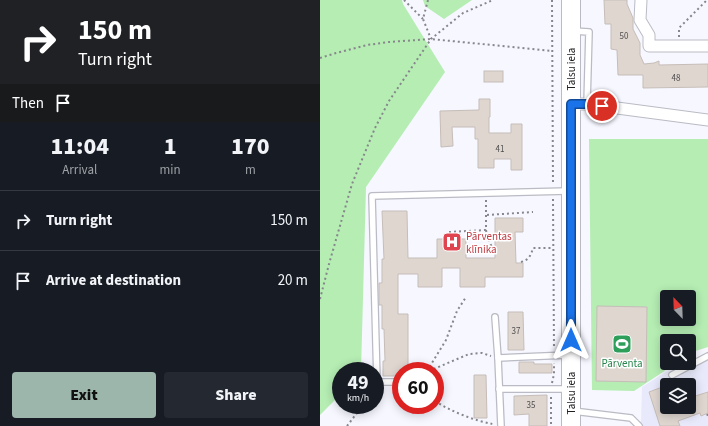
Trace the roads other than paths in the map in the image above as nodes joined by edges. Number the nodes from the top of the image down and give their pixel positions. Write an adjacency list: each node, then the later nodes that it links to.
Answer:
1 (571, 0): 4 (main road, Talsu iela)
2 (640, 0): 3 (street)
3 (708, 46)
4 (579, 104): 5 (street); 6 (main road, Talsu iela)
5 (708, 120)
6 (562, 191): 8 (main road, Talsu iela); 12 (lane)
7 (495, 317): 10 (lane)
8 (562, 355): 10 (lane); 14 (main road, Talsu iela)
9 (708, 356): 11 (lane)
10 (498, 358): 13 (lane)
11 (672, 375)
12 (392, 382)
13 (499, 389): 14 (lane); 16 (lane)
14 (570, 389): 15 (main road, Talsu iela)
15 (571, 418): 17 (lane)
16 (501, 426)
17 (639, 426)

